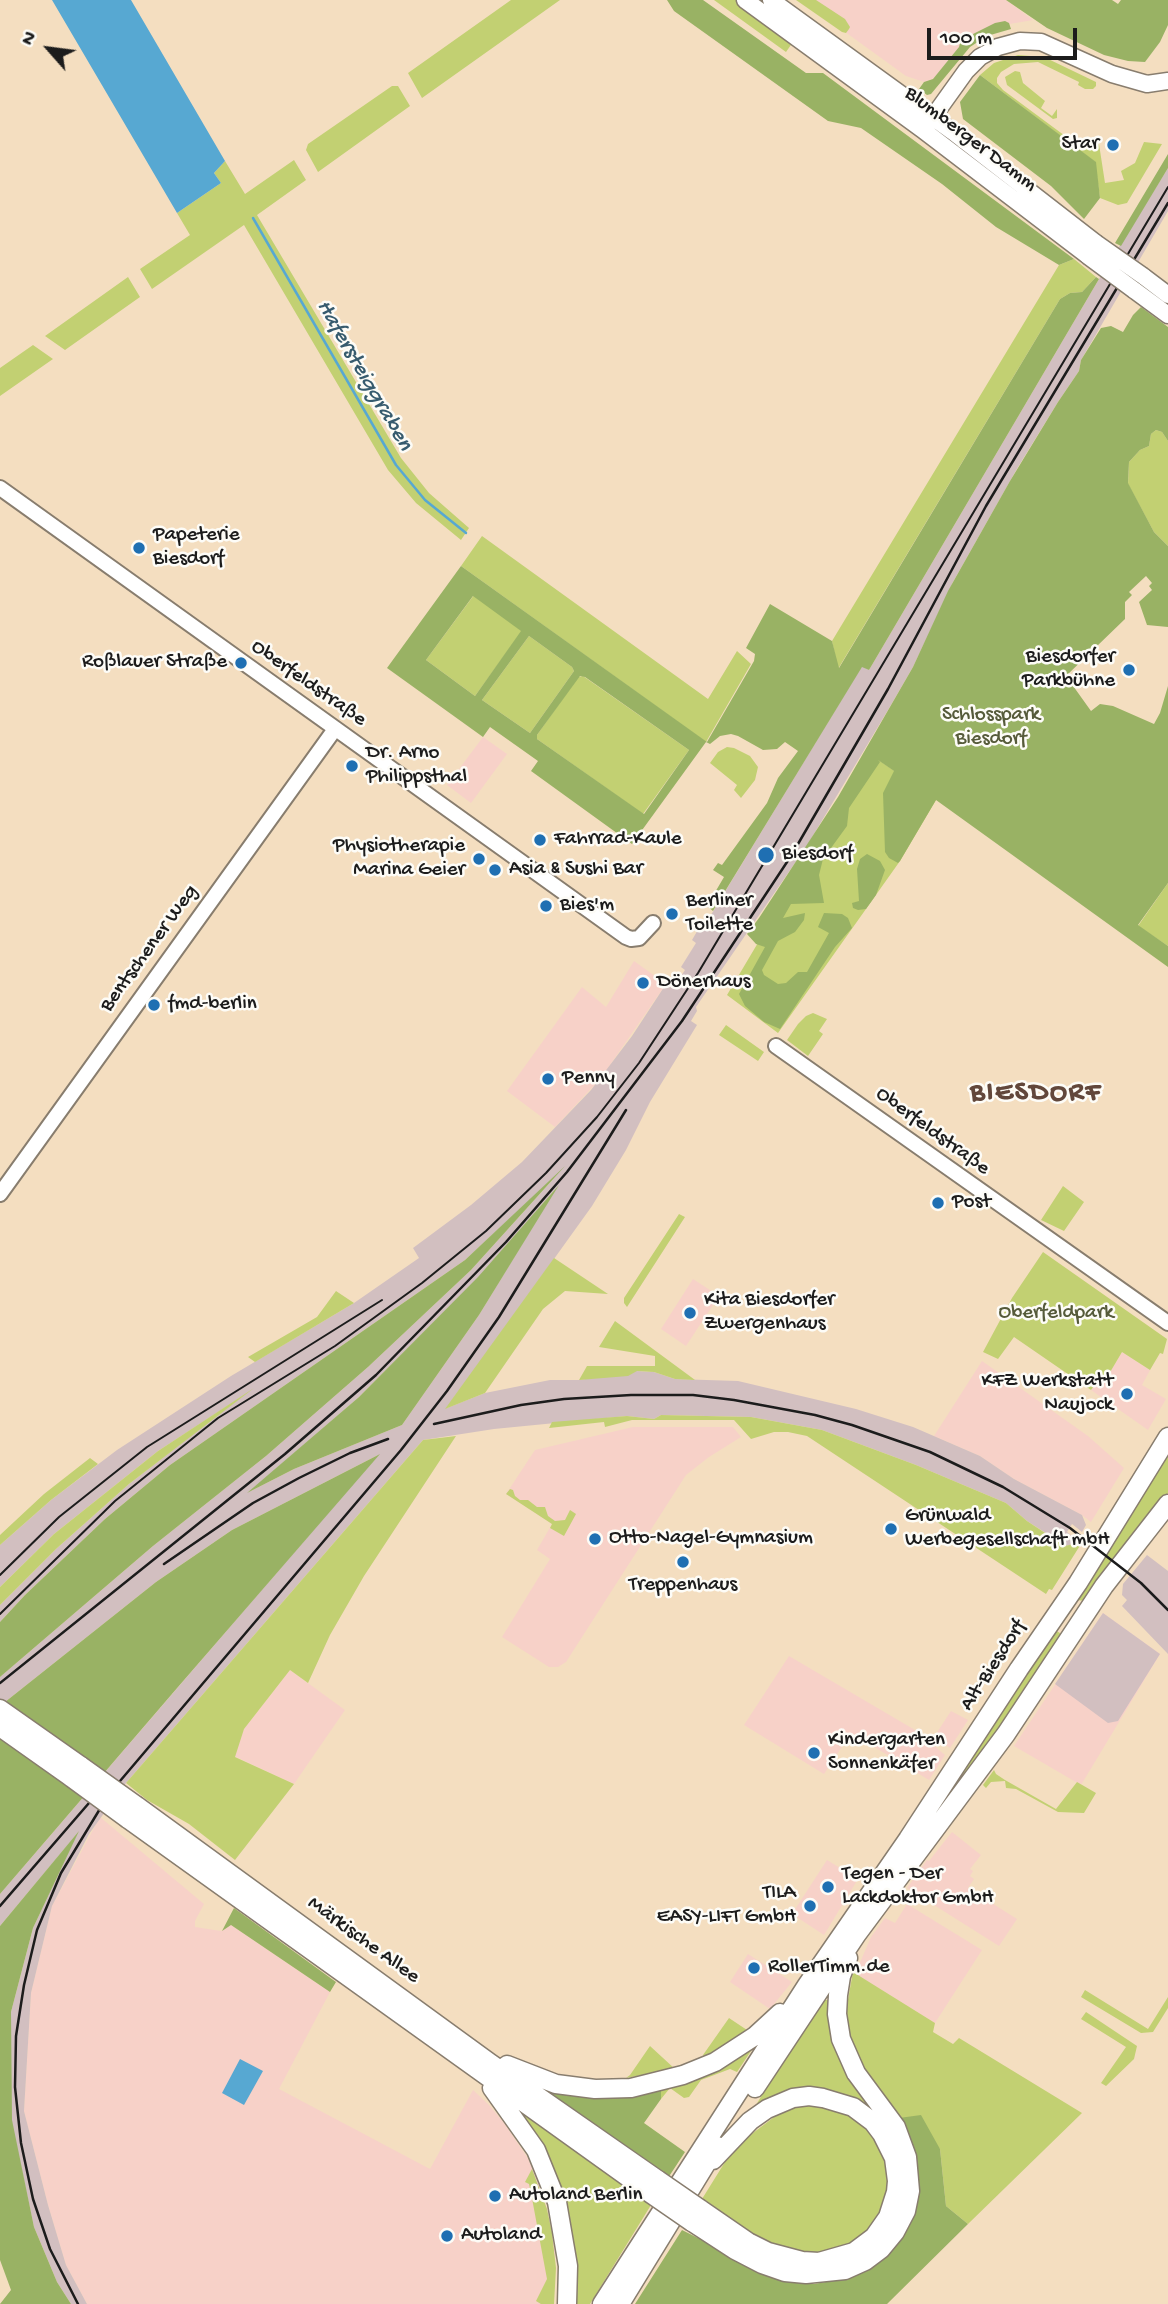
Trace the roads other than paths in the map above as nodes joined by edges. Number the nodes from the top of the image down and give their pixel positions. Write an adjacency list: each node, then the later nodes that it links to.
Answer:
1 (745, 0): 4 (main road, Blumberger Damm)
2 (771, 0): 4 (main road, Blumberger Damm)
3 (1168, 81): 4 (main road)
4 (928, 124): 5 (main road, Blumberger Damm, bridge)
5 (1138, 284): 6 (main road, Blumberger Damm); 7 (main road, Blumberger Damm)
6 (1168, 295)
7 (1168, 315)
8 (0, 488): 9 (street, Oberfeldstraße)
9 (335, 729): 10 (street, Oberfeldstraße); 12 (street, Bentschener Weg)
10 (653, 923)
11 (776, 1046): 13 (street, Oberfeldstraße)
12 (0, 1194)
13 (1168, 1324)
14 (1168, 1437): 19 (main road, Alt-Biesdorf)
15 (1168, 1504): 18 (main road)
16 (1, 1715): 17 (main road, Märkische Allee, bridge)
17 (244, 1893): 20 (main road, Märkische Allee); 21 (main road, Märkische Allee)
18 (858, 1934): 22 (main road); 24 (main road)
19 (807, 1985): 20 (main road); 26 (main road, Alt-Biesdorf)
20 (456, 2036): 23 (main road, Märkische Allee)
21 (459, 2056): 23 (main road, Märkische Allee); 25 (main road)
22 (701, 2172): 24 (main road); 27 (main road)
23 (654, 2186): 24 (main road, Märkische Allee, bridge)
24 (696, 2216)
25 (567, 2304)
26 (602, 2304)
27 (620, 2304)

